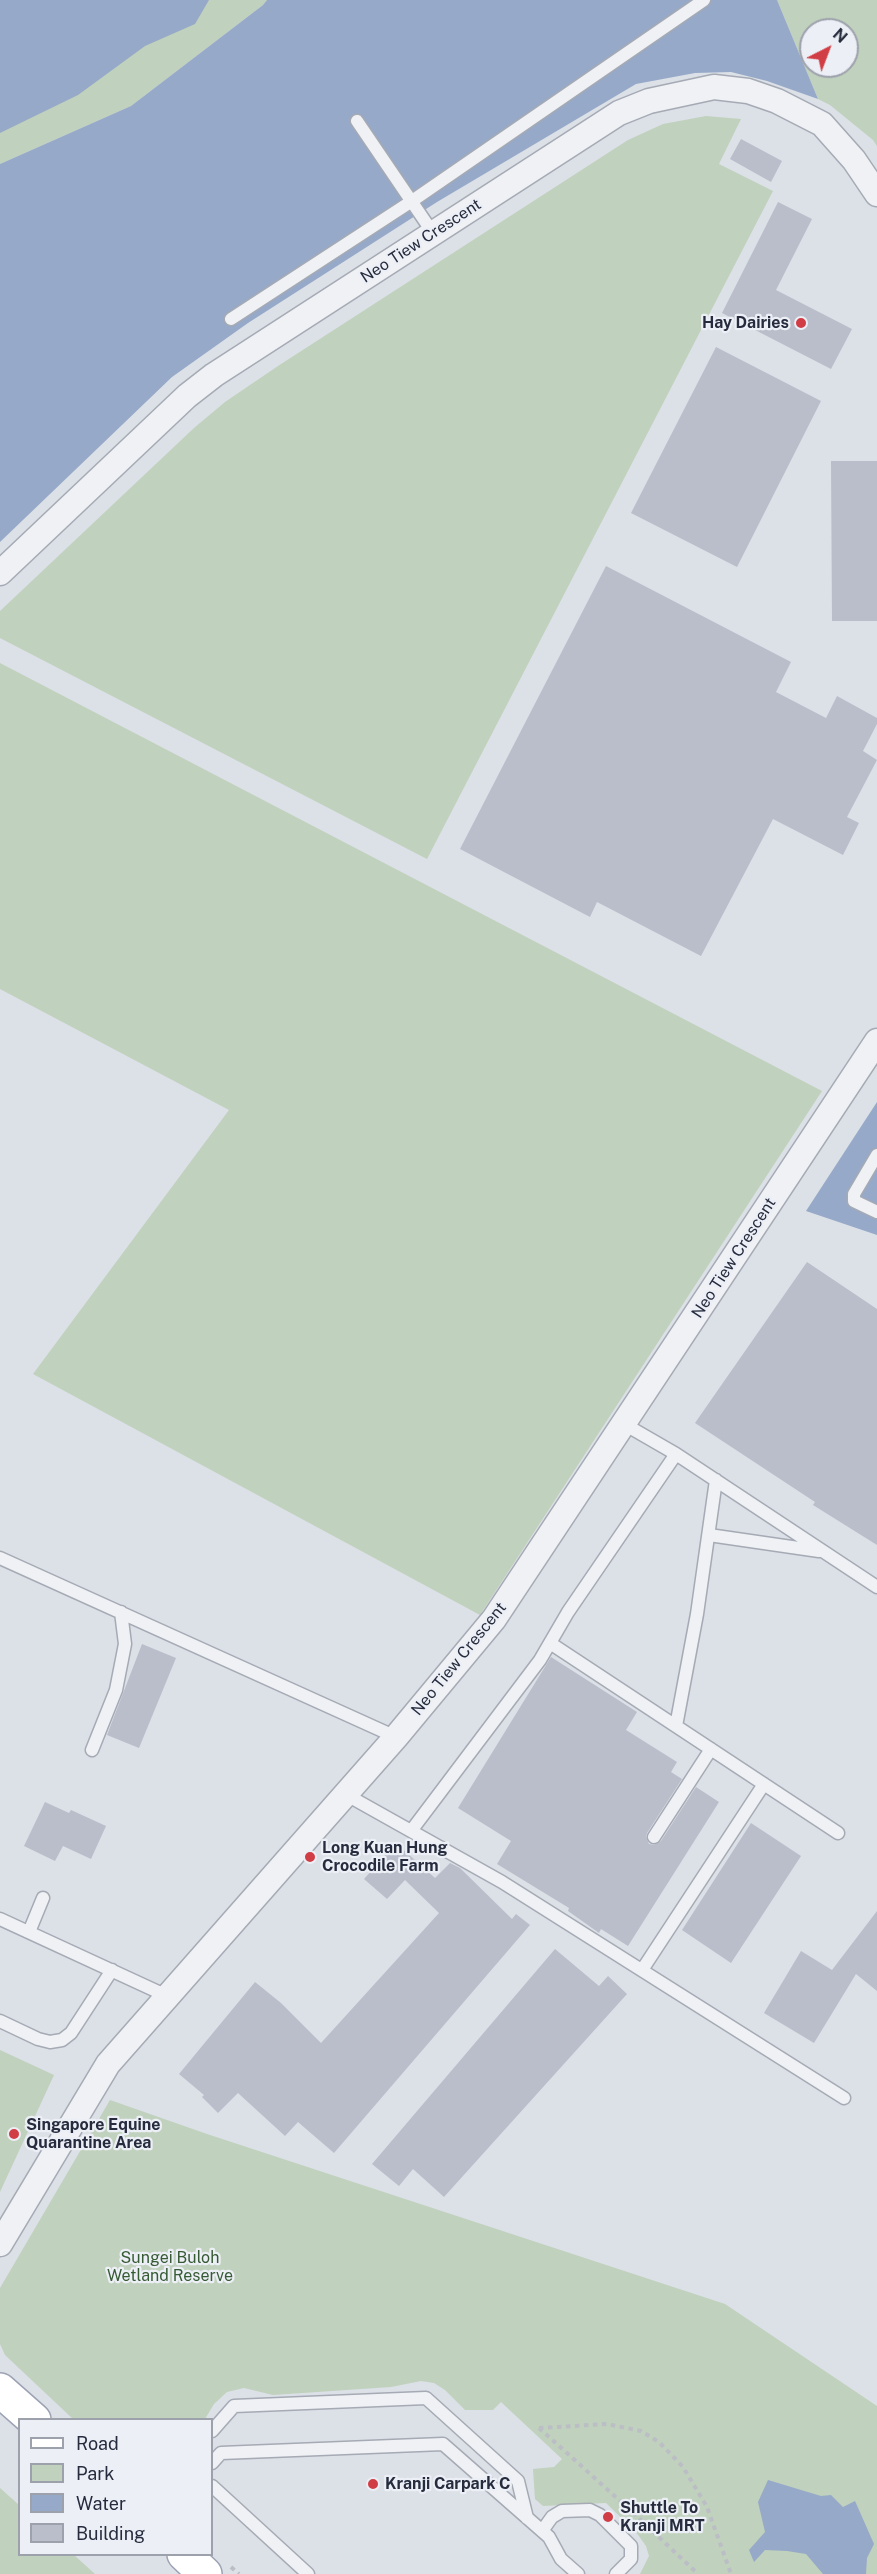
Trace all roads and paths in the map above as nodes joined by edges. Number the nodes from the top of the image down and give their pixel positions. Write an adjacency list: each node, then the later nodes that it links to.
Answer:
1 (704, 0): 4 (lane)
2 (357, 121): 4 (lane)
3 (877, 194): 5 (street, Neo Tiew Crescent)
4 (412, 201): 5 (lane); 6 (lane)
5 (433, 233): 7 (street, Neo Tiew Crescent)
6 (231, 319)
7 (0, 573)
8 (877, 1041): 11 (street, Neo Tiew Crescent)
9 (877, 1155): 10 (lane)
10 (877, 1212)
11 (624, 1425): 12 (lane); 21 (street, Neo Tiew Crescent)
12 (676, 1454): 13 (lane); 19 (lane)
13 (716, 1480): 14 (lane); 15 (lane)
14 (709, 1535): 15 (lane); 20 (lane)
15 (823, 1552): 17 (lane)
16 (0, 1558): 18 (lane)
17 (877, 1587)
18 (121, 1612): 21 (lane); 23 (lane)
19 (550, 1643): 20 (lane); 26 (lane)
20 (676, 1726): 22 (lane)
21 (396, 1737): 25 (street, Neo Tiew Crescent)
22 (711, 1749): 24 (lane); 28 (lane)
23 (92, 1750)
24 (764, 1784): 27 (lane); 33 (lane)
25 (345, 1794): 26 (lane); 34 (street, Neo Tiew Crescent)
26 (411, 1831): 33 (lane)
27 (838, 1833)
28 (654, 1837)
29 (43, 1898): 31 (lane)
30 (0, 1919): 31 (lane)
31 (29, 1932): 32 (lane)
32 (112, 1970): 34 (lane); 35 (lane)
33 (642, 1970): 36 (lane)
34 (167, 1996): 37 (street, Neo Tiew Crescent)
35 (0, 2021)
36 (844, 2098)
37 (0, 2244)
38 (0, 2390): 39 (main road)
39 (32, 2418)
40 (213, 2430): 43 (lane)
41 (213, 2462): 43 (lane)
42 (213, 2487): 47 (lane)
43 (527, 2518): 44 (lane)
44 (542, 2531): 48 (lane); 49 (lane)
45 (186, 2556): 46 (main road)
46 (205, 2574)
47 (308, 2574)
48 (578, 2574)
49 (616, 2574)
50 (698, 2574): 51 (path)
51 (732, 2574)

